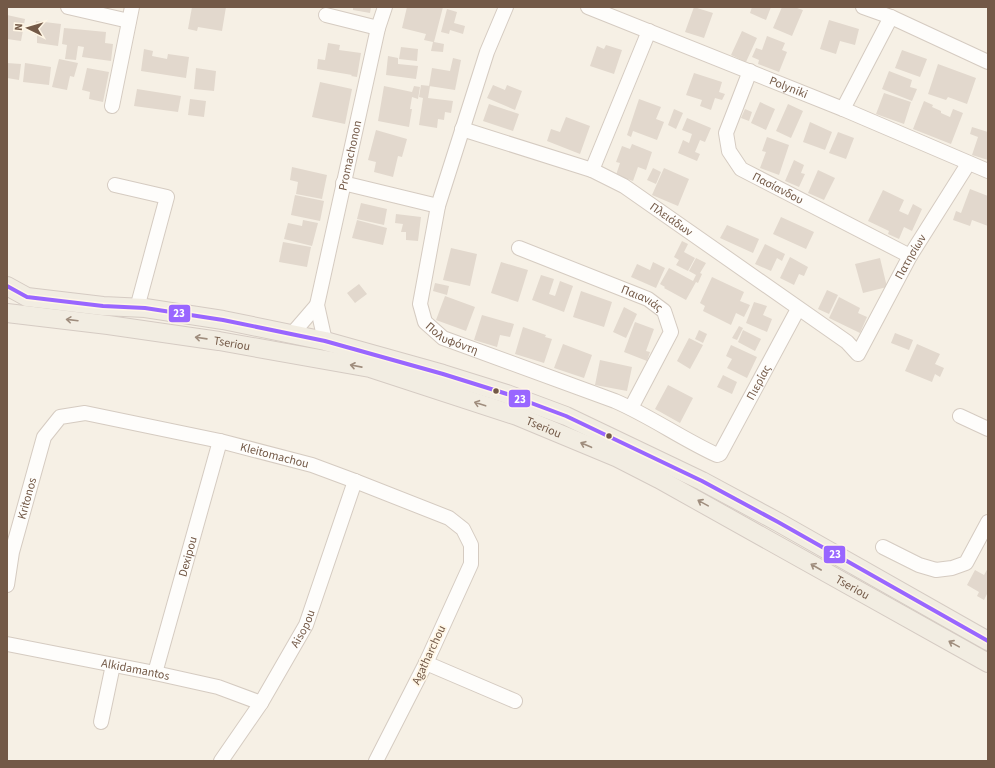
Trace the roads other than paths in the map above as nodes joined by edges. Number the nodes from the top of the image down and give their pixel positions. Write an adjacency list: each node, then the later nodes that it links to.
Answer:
1 (68, 7): 9 (street)
2 (132, 7): 9 (street)
3 (384, 7): 10 (street, Promachonon)
4 (506, 7): 16 (street, Πολυφόντη)
5 (588, 7): 11 (street, Polyniki)
6 (863, 7): 8 (street)
7 (326, 15): 10 (street)
8 (891, 18): 12 (street); 15 (street)
9 (129, 21): 14 (street)
10 (378, 28): 20 (street, Promachonon)
11 (649, 32): 13 (street, Polyniki); 18 (street)
12 (988, 62)
13 (750, 71): 15 (street, Polyniki); 24 (street, Πασίανδου)
14 (112, 106)
15 (843, 109): 17 (street, Polyniki)
16 (462, 129): 18 (street, Πλειάδων); 22 (street, Πολυφόντη)
17 (968, 164): 19 (street, Polyniki); 24 (street, Πατησίων)
18 (592, 170): 28 (street, Πλειάδων)
19 (988, 171)
20 (343, 183): 22 (street); 26 (street, Promachonon)
21 (114, 185): 27 (street)
22 (438, 206): 33 (street, Πολυφόντη)
23 (519, 248): 33 (street, Παιανιάς)
24 (910, 256): 32 (street, Πατησίων)
25 (7, 286): 27 (main road, Tseriou)
26 (317, 305): 30 (street, Promachonon); 31 (street, Promachonon)
27 (137, 308): 30 (main road, Tseriou)
28 (798, 309): 32 (street, Πλειάδων); 38 (street, Πιερίας)
29 (7, 313): 48 (main road, Tseriou, one-way to 29)
30 (292, 334): 31 (main road, Tseriou)
31 (325, 341): 45 (main road, Tseriou)
32 (858, 354)
33 (631, 408): 38 (street, Πολυφόντη)
34 (960, 416): 36 (street)
35 (60, 417): 37 (street, Kleitomachou); 43 (street, Kritonos)
36 (988, 429)
37 (220, 441): 39 (street, Kleitomachou); 50 (street, Dexipou)
38 (717, 455)
39 (356, 481): 41 (street, Kleitomachou); 52 (street, Aisopou)
40 (988, 522): 42 (street)
41 (471, 545): 47 (street, Agatharchou)
42 (883, 547)
43 (9, 552): 44 (street, Kritonos)
44 (7, 585)
45 (988, 641)
46 (7, 644): 49 (street, Alkidamantos)
47 (426, 663): 51 (street); 55 (street, Agatharchou)
48 (988, 663)
49 (113, 665): 50 (street, Alkidamantos); 53 (street)
50 (155, 673): 52 (street, Alkidamantos)
51 (515, 701)
52 (261, 703): 54 (street, Aisopou)
53 (102, 722)
54 (221, 761)
55 (376, 761)

